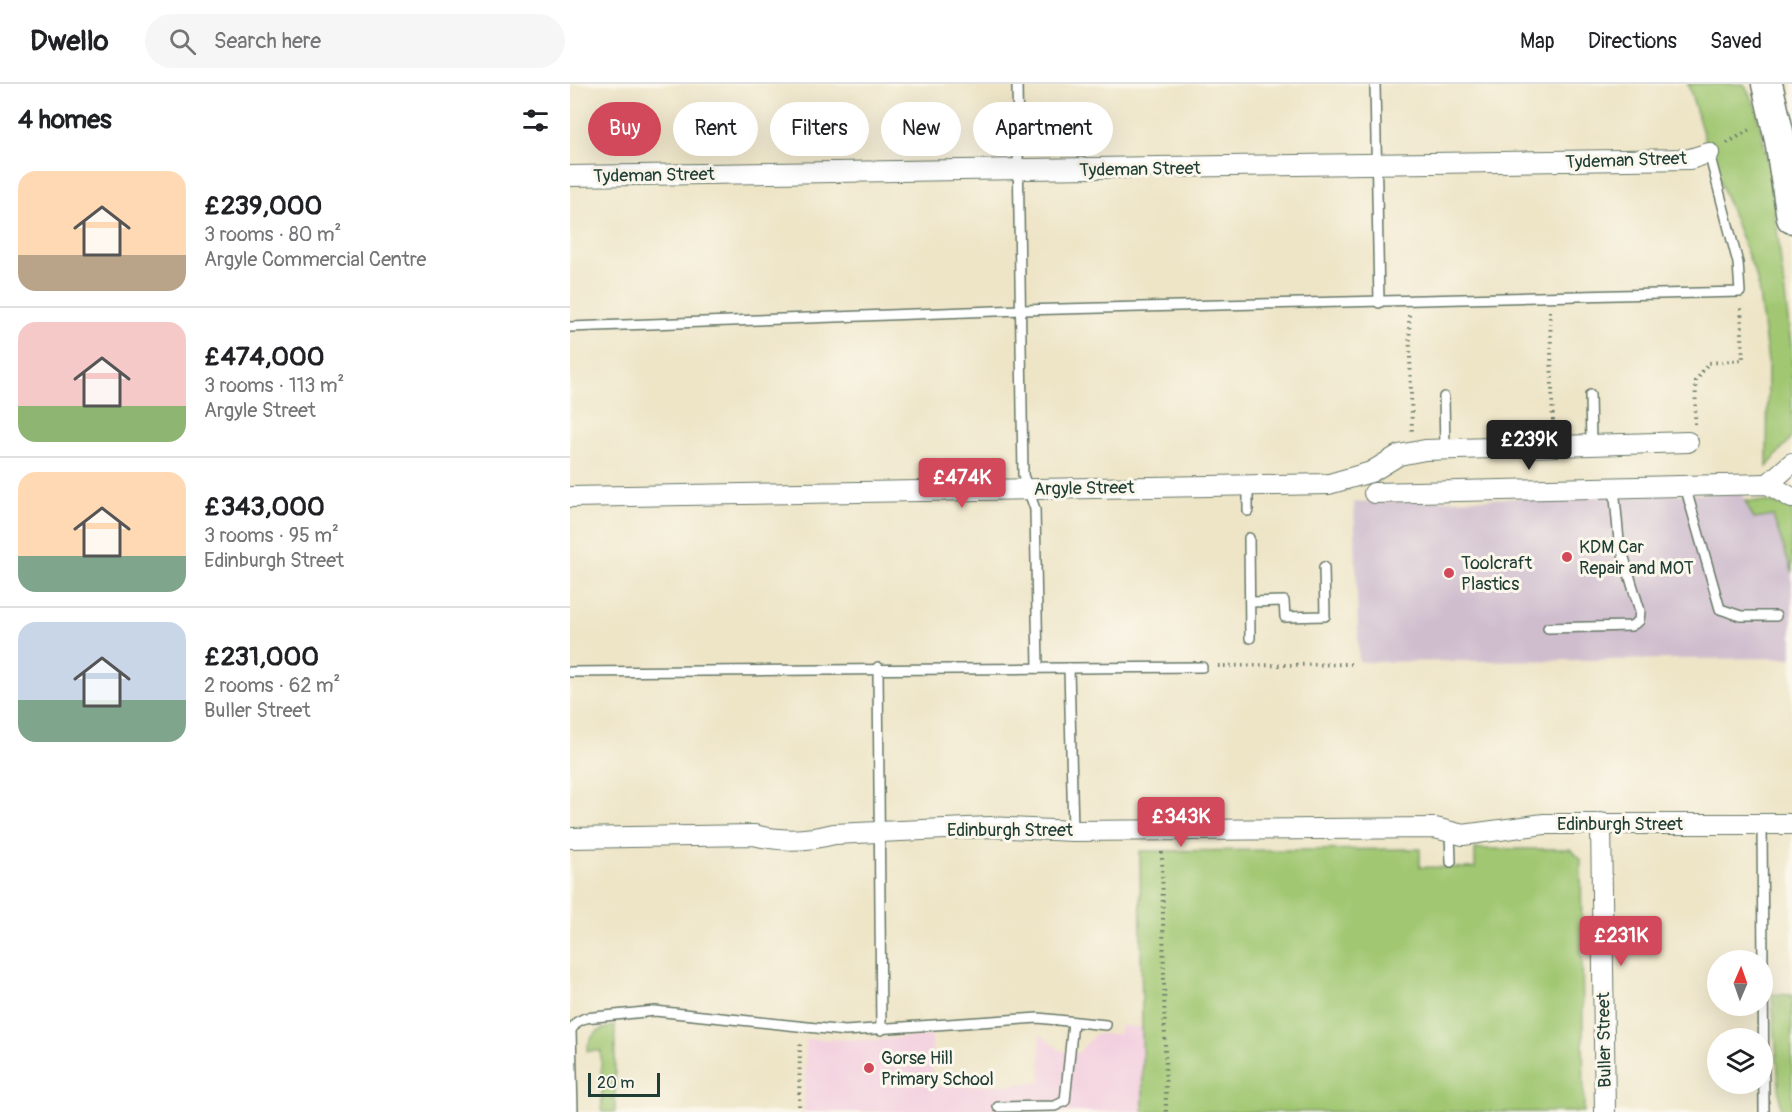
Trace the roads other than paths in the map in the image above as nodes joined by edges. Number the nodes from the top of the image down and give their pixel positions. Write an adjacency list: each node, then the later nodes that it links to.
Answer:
1 (1017, 84): 6 (lane)
2 (1374, 84): 5 (lane)
3 (1767, 84): 8 (main road)
4 (1709, 153): 5 (street, Tydeman Street); 9 (lane)
5 (1376, 165): 6 (street, Tydeman Street); 9 (lane)
6 (1017, 171): 7 (street, Tydeman Street); 10 (lane)
7 (570, 176)
8 (1792, 218)
9 (1379, 303): 10 (lane)
10 (1021, 310): 11 (lane); 22 (lane)
11 (570, 327)
12 (1590, 394): 15 (lane)
13 (1444, 397): 16 (lane)
14 (1688, 442): 15 (street, Argyle Street)
15 (1591, 444): 16 (street, Argyle Street)
16 (1445, 449): 19 (street, Argyle Street)
17 (1792, 463): 18 (street)
18 (1768, 484): 20 (street); 25 (street)
19 (1248, 486): 22 (street, Argyle Street); 26 (lane)
20 (1685, 486): 21 (street); 30 (lane)
21 (1614, 488): 23 (street); 31 (lane)
22 (1029, 489): 24 (street, Argyle Street); 35 (lane)
23 (1374, 493)
24 (570, 497)
25 (1792, 498)
26 (1248, 512)
27 (1248, 538): 29 (lane)
28 (1324, 567): 29 (lane)
29 (1250, 602): 32 (lane)
30 (1776, 615)
31 (1548, 628)
32 (1250, 638)
33 (878, 667): 35 (lane); 37 (lane); 43 (lane)
34 (1202, 667): 36 (lane)
35 (1038, 668): 36 (lane)
36 (1069, 668): 41 (lane)
37 (570, 672)
38 (1600, 823): 39 (street, Edinburgh Street); 42 (street, Edinburgh Street); 51 (street, Buller Street)
39 (1762, 824): 40 (street, Edinburgh Street); 52 (lane)
40 (1792, 824)
41 (1073, 831): 42 (street, Edinburgh Street); 43 (street, Edinburgh Street)
42 (1450, 832): 45 (lane)
43 (879, 833): 44 (street, Edinburgh Street); 48 (lane)
44 (570, 838)
45 (1451, 862)
46 (1072, 1022): 47 (lane); 48 (lane); 49 (lane)
47 (1106, 1025)
48 (882, 1030): 50 (lane)
49 (998, 1107)
50 (573, 1112)
51 (1605, 1112)
52 (1764, 1112)

